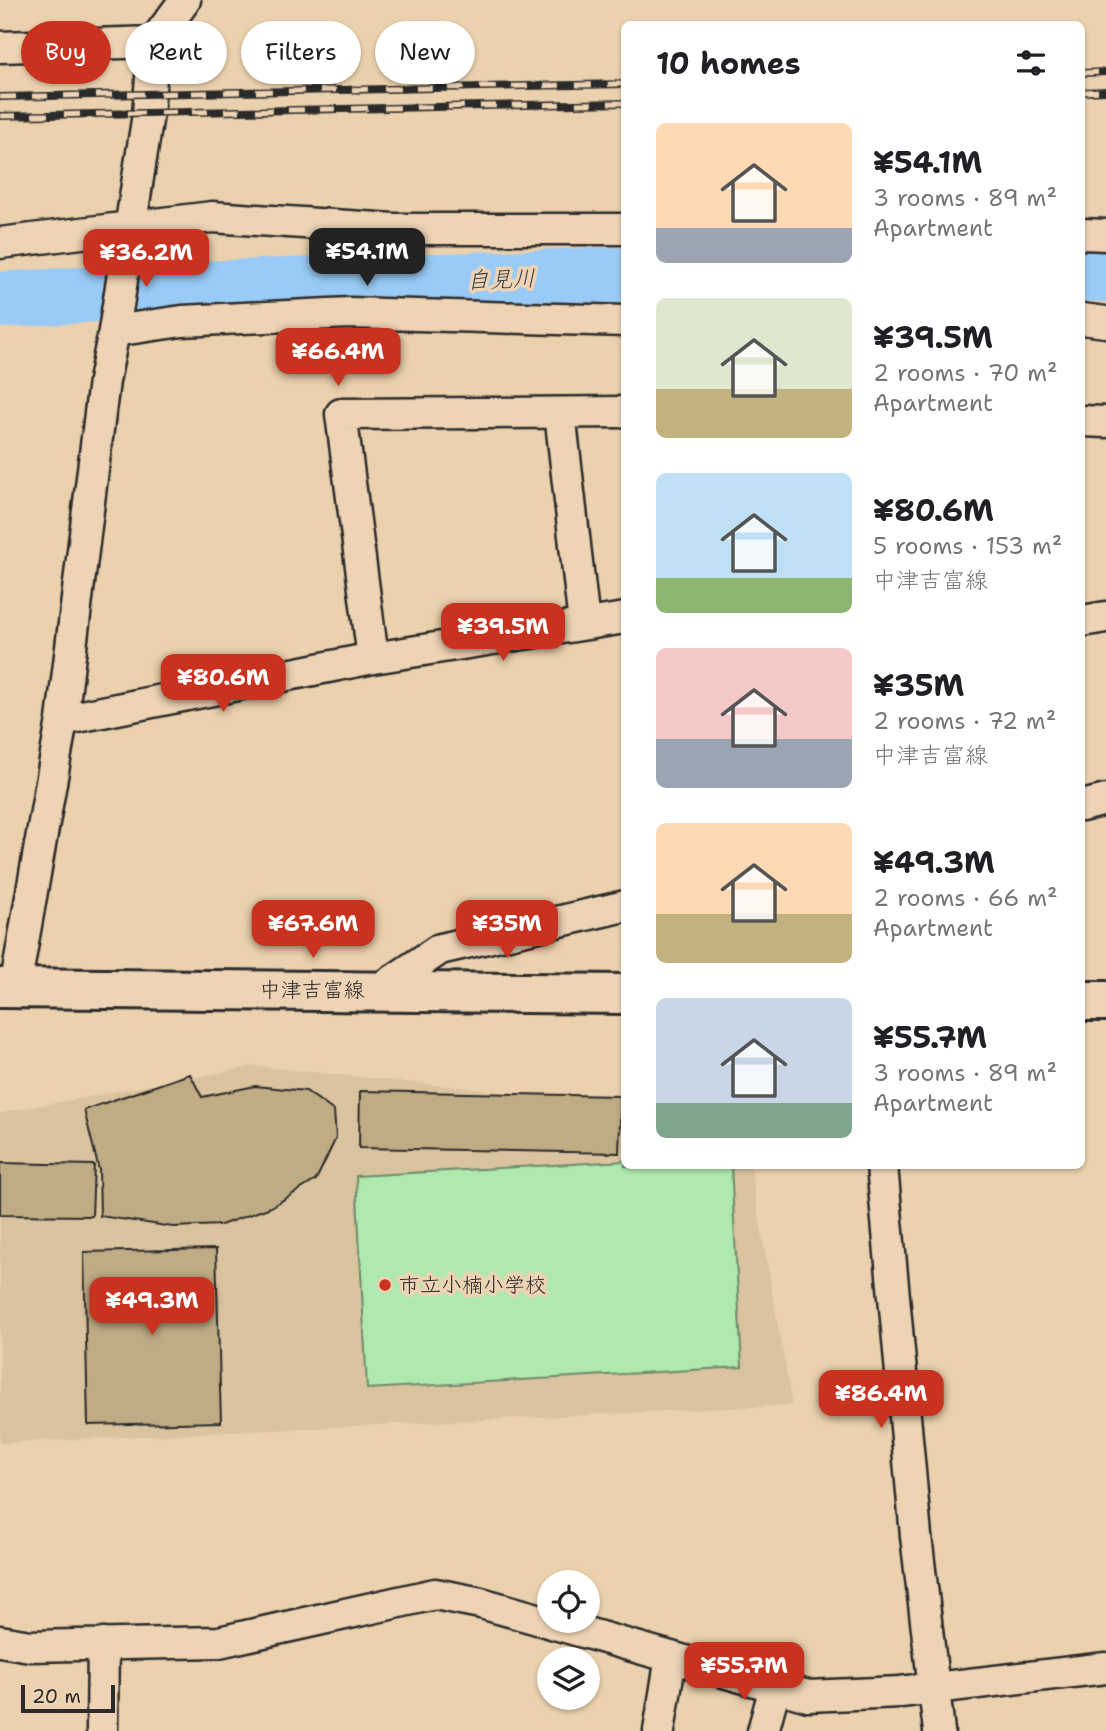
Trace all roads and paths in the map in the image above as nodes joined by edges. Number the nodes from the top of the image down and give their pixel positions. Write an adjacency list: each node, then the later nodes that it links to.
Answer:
1 (185, 0): 2 (street)
2 (170, 21)
3 (125, 43): 4 (street)
4 (0, 47)
5 (150, 84): 7 (street)
6 (621, 229): 7 (street)
7 (128, 232): 10 (street); 14 (street)
8 (1085, 234): 9 (street)
9 (1106, 235)
10 (0, 243)
11 (1085, 319): 13 (street)
12 (621, 321): 14 (street)
13 (1106, 322)
14 (114, 331): 24 (street)
15 (621, 412): 16 (street)
16 (560, 413): 22 (street); 23 (street)
17 (1085, 421): 18 (street)
18 (1106, 422)
19 (1106, 617): 21 (street)
20 (621, 619): 22 (street)
21 (1085, 620)
22 (584, 624): 23 (street)
23 (373, 658): 24 (street)
24 (62, 720): 28 (street)
25 (1106, 800): 26 (street)
26 (1085, 805)
27 (621, 907): 29 (street)
28 (7, 988): 29 (main road, 中津吉富線)
29 (379, 990): 30 (main road, 中津吉富線)
30 (621, 994)
31 (1085, 1001): 32 (main road)
32 (1106, 1001)
33 (882, 1169): 39 (street)
34 (0, 1641): 35 (street)
35 (103, 1644): 36 (street); 40 (street)
36 (671, 1657): 38 (street); 41 (street)
37 (1106, 1668): 39 (street)
38 (775, 1687): 39 (street); 42 (street)
39 (933, 1688): 43 (street)
40 (103, 1731)
41 (659, 1731)
42 (763, 1731)
43 (939, 1731)

